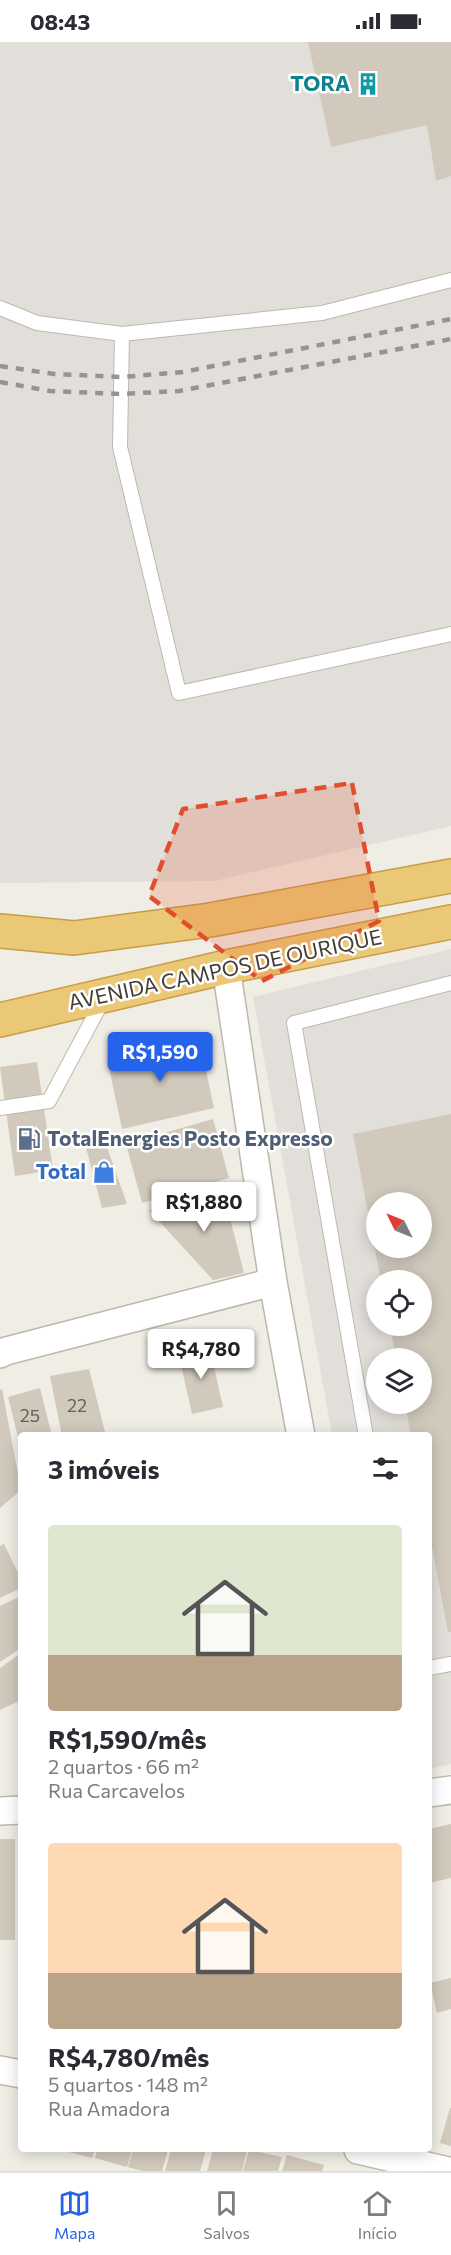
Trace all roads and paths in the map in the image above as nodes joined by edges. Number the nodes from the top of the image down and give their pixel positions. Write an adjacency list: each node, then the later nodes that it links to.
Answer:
1 (451, 280): 3 (lane)
2 (0, 308): 3 (lane)
3 (122, 334): 4 (lane)
4 (451, 634)
5 (451, 876): 7 (highway)
6 (451, 922): 8 (highway, AVENIDA CAMPOS DE OURIQUE)
7 (0, 931)
8 (225, 967): 10 (highway, AVENIDA CAMPOS DE OURIQUE); 13 (street)
9 (451, 983): 16 (lane)
10 (105, 996): 11 (highway, AVENIDA CAMPOS DE OURIQUE); 12 (lane)
11 (0, 1020)
12 (0, 1108)
13 (273, 1282): 14 (street); 15 (street)
14 (0, 1354)
15 (300, 1432)
16 (365, 1432)
17 (451, 1664): 18 (lane)
18 (432, 1667)
19 (451, 1790): 20 (street)
20 (432, 1793)
21 (18, 1810): 22 (street)
22 (0, 1811)
23 (0, 2070): 24 (street)
24 (18, 2073)
25 (367, 2152): 26 (street)
26 (448, 2171)

